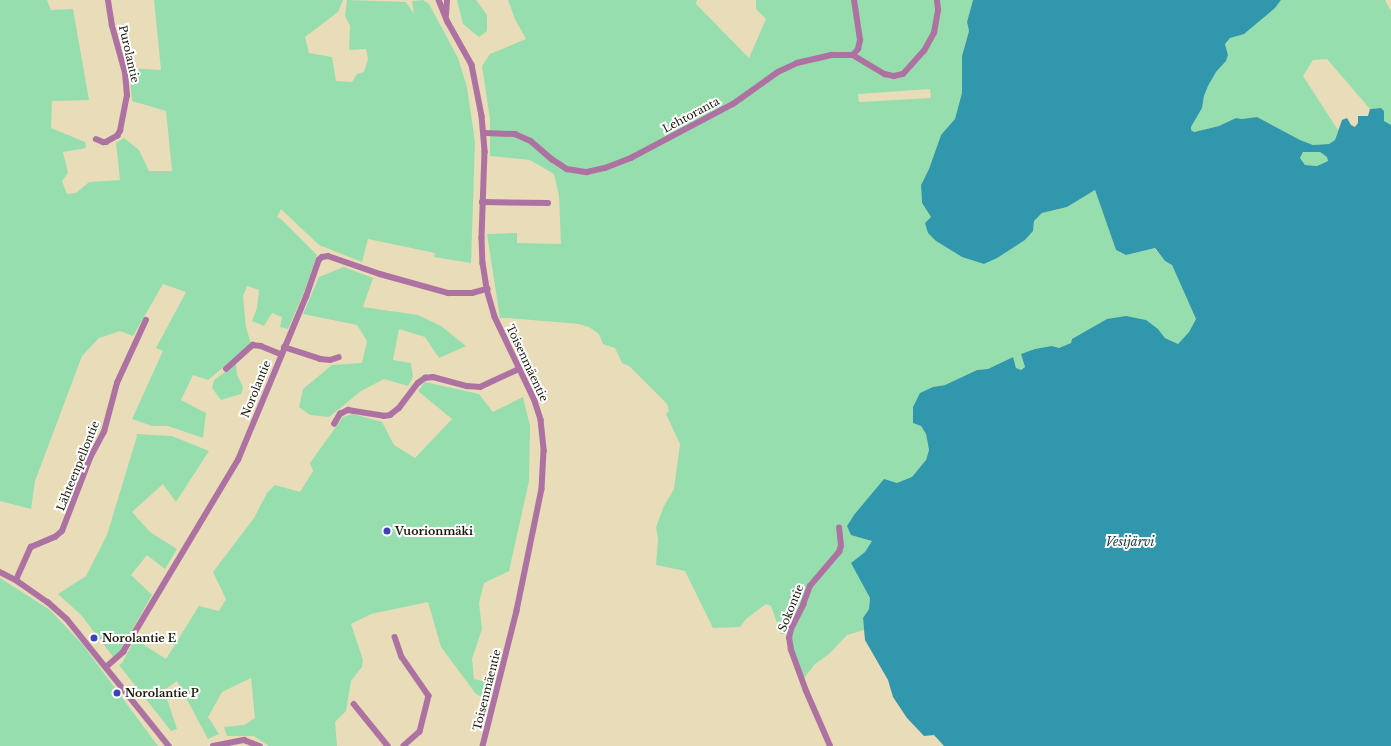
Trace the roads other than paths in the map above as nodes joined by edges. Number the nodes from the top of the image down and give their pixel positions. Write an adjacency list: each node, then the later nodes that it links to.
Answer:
1 (108, 0): 9 (street, Purolantie)
2 (439, 0): 6 (street, Toisenmäentie)
3 (447, 0): 6 (street)
4 (854, 0): 7 (street)
5 (937, 0): 7 (street)
6 (446, 15): 8 (street, Toisenmäentie)
7 (853, 55): 8 (street, Lehtoranta)
8 (485, 133): 10 (street, Toisenmäentie)
9 (96, 139)
10 (482, 202): 11 (street); 12 (street, Toisenmäentie)
11 (548, 203)
12 (486, 288): 14 (street, Norolantie); 18 (street, Toisenmäentie)
13 (146, 320): 22 (street, Lähteenpellontie)
14 (284, 347): 15 (street, Norolantie); 16 (street)
15 (281, 354): 17 (street); 24 (street, Norolantie)
16 (339, 356)
17 (226, 368)
18 (519, 369): 19 (street); 31 (street, Toisenmäentie)
19 (334, 424)
20 (839, 528): 32 (street, Sokontie)
21 (0, 572): 22 (street)
22 (16, 580): 24 (street)
23 (395, 637): 30 (street)
24 (106, 667): 26 (street)
25 (354, 704): 29 (street)
26 (169, 746)
27 (213, 746): 28 (street)
28 (260, 746)
29 (388, 746)
30 (404, 746)
31 (483, 746)
32 (830, 746)

